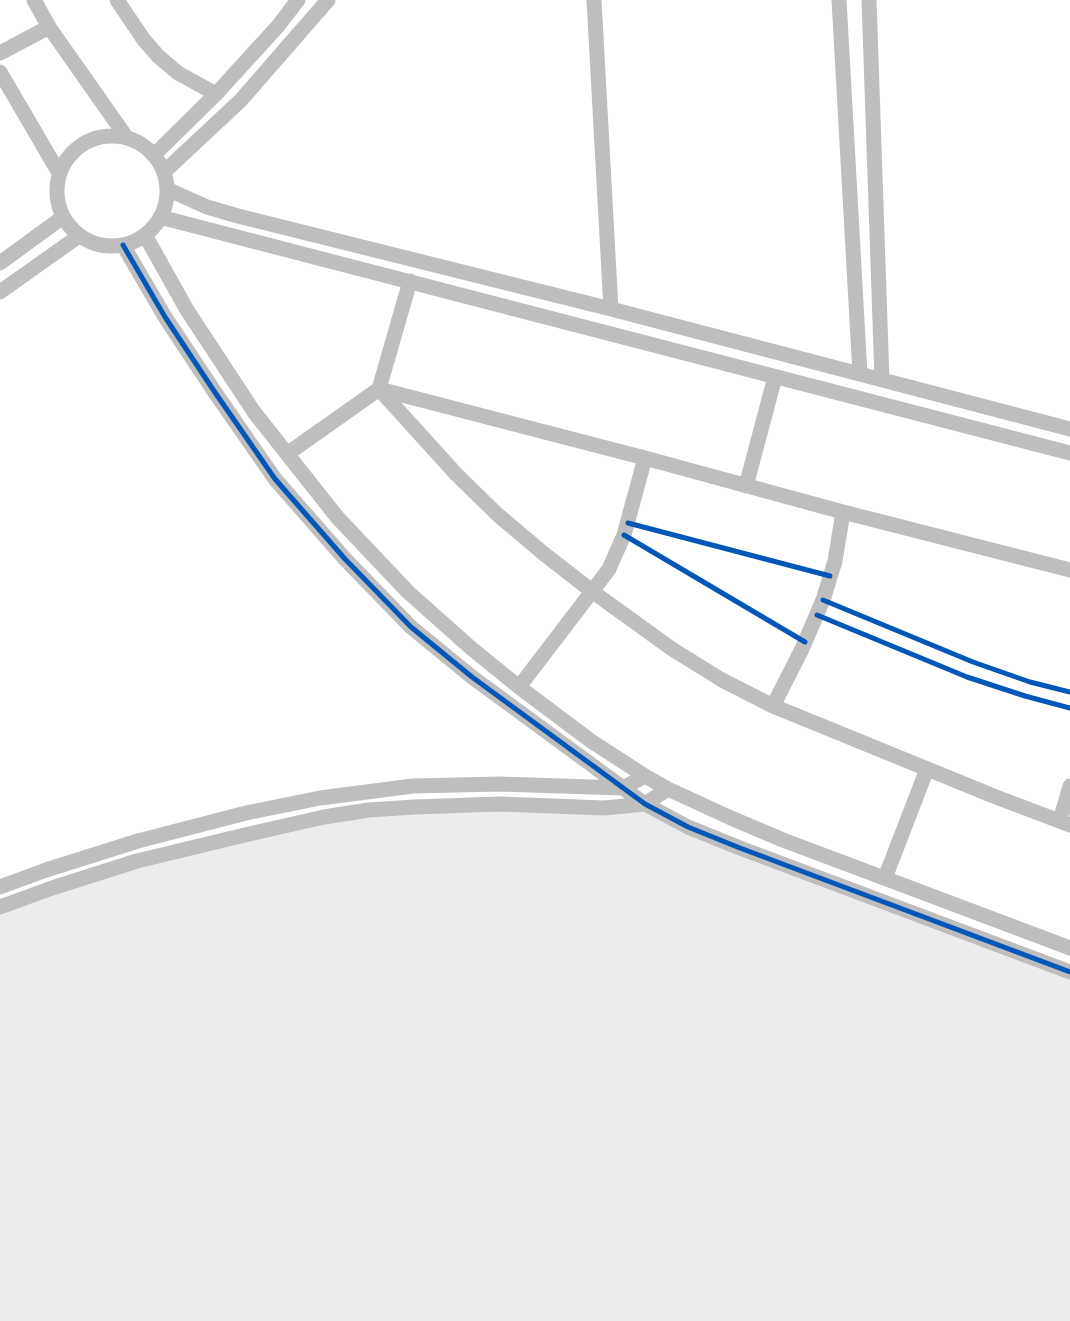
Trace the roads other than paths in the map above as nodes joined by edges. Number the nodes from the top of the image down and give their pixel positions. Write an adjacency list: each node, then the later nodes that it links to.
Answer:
1 (117, 0): 11 (street)
2 (298, 0): 11 (street)
3 (328, 0): 14 (street)
4 (594, 0): 25 (street)
5 (839, 0): 26 (street)
6 (869, 0): 28 (street)
7 (37, 1): 8 (street)
8 (49, 26): 9 (street); 12 (street)
9 (0, 53)
10 (0, 72): 15 (street)
11 (216, 94): 13 (street)
12 (127, 138): 13 (street); 15 (street)
13 (154, 155): 14 (street)
14 (164, 172): 16 (street)
15 (59, 173): 17 (street)
16 (167, 189): 18 (street); 25 (street)
17 (63, 217): 20 (street); 22 (street)
18 (160, 218): 19 (street); 23 (street)
19 (145, 235): 21 (street); 32 (street)
20 (79, 236): 21 (street); 24 (street)
21 (123, 245): 43 (street)
22 (0, 263)
23 (410, 281): 27 (street); 29 (street)
24 (0, 292)
25 (611, 309): 26 (street)
26 (860, 374): 28 (street)
27 (775, 377): 31 (street); 34 (street)
28 (882, 380): 30 (street)
29 (379, 389): 32 (street); 33 (street); 37 (street)
30 (1070, 429)
31 (1070, 453)
32 (287, 454): 38 (street)
33 (645, 458): 34 (street); 37 (street)
34 (746, 486): 35 (street)
35 (843, 512): 36 (street); 39 (street)
36 (1070, 570)
37 (593, 592): 38 (street); 39 (street)
38 (519, 686): 41 (street)
39 (773, 706): 40 (street)
40 (927, 769): 46 (street); 47 (street)
41 (645, 776): 43 (street); 44 (street)
42 (1070, 786): 46 (street)
43 (623, 788): 45 (street); 48 (street)
44 (668, 789): 45 (street); 47 (street)
45 (645, 804): 49 (street); 51 (street)
46 (1065, 823)
47 (885, 878): 50 (street)
48 (0, 887)
49 (0, 907)
50 (1070, 948)
51 (1070, 972)

